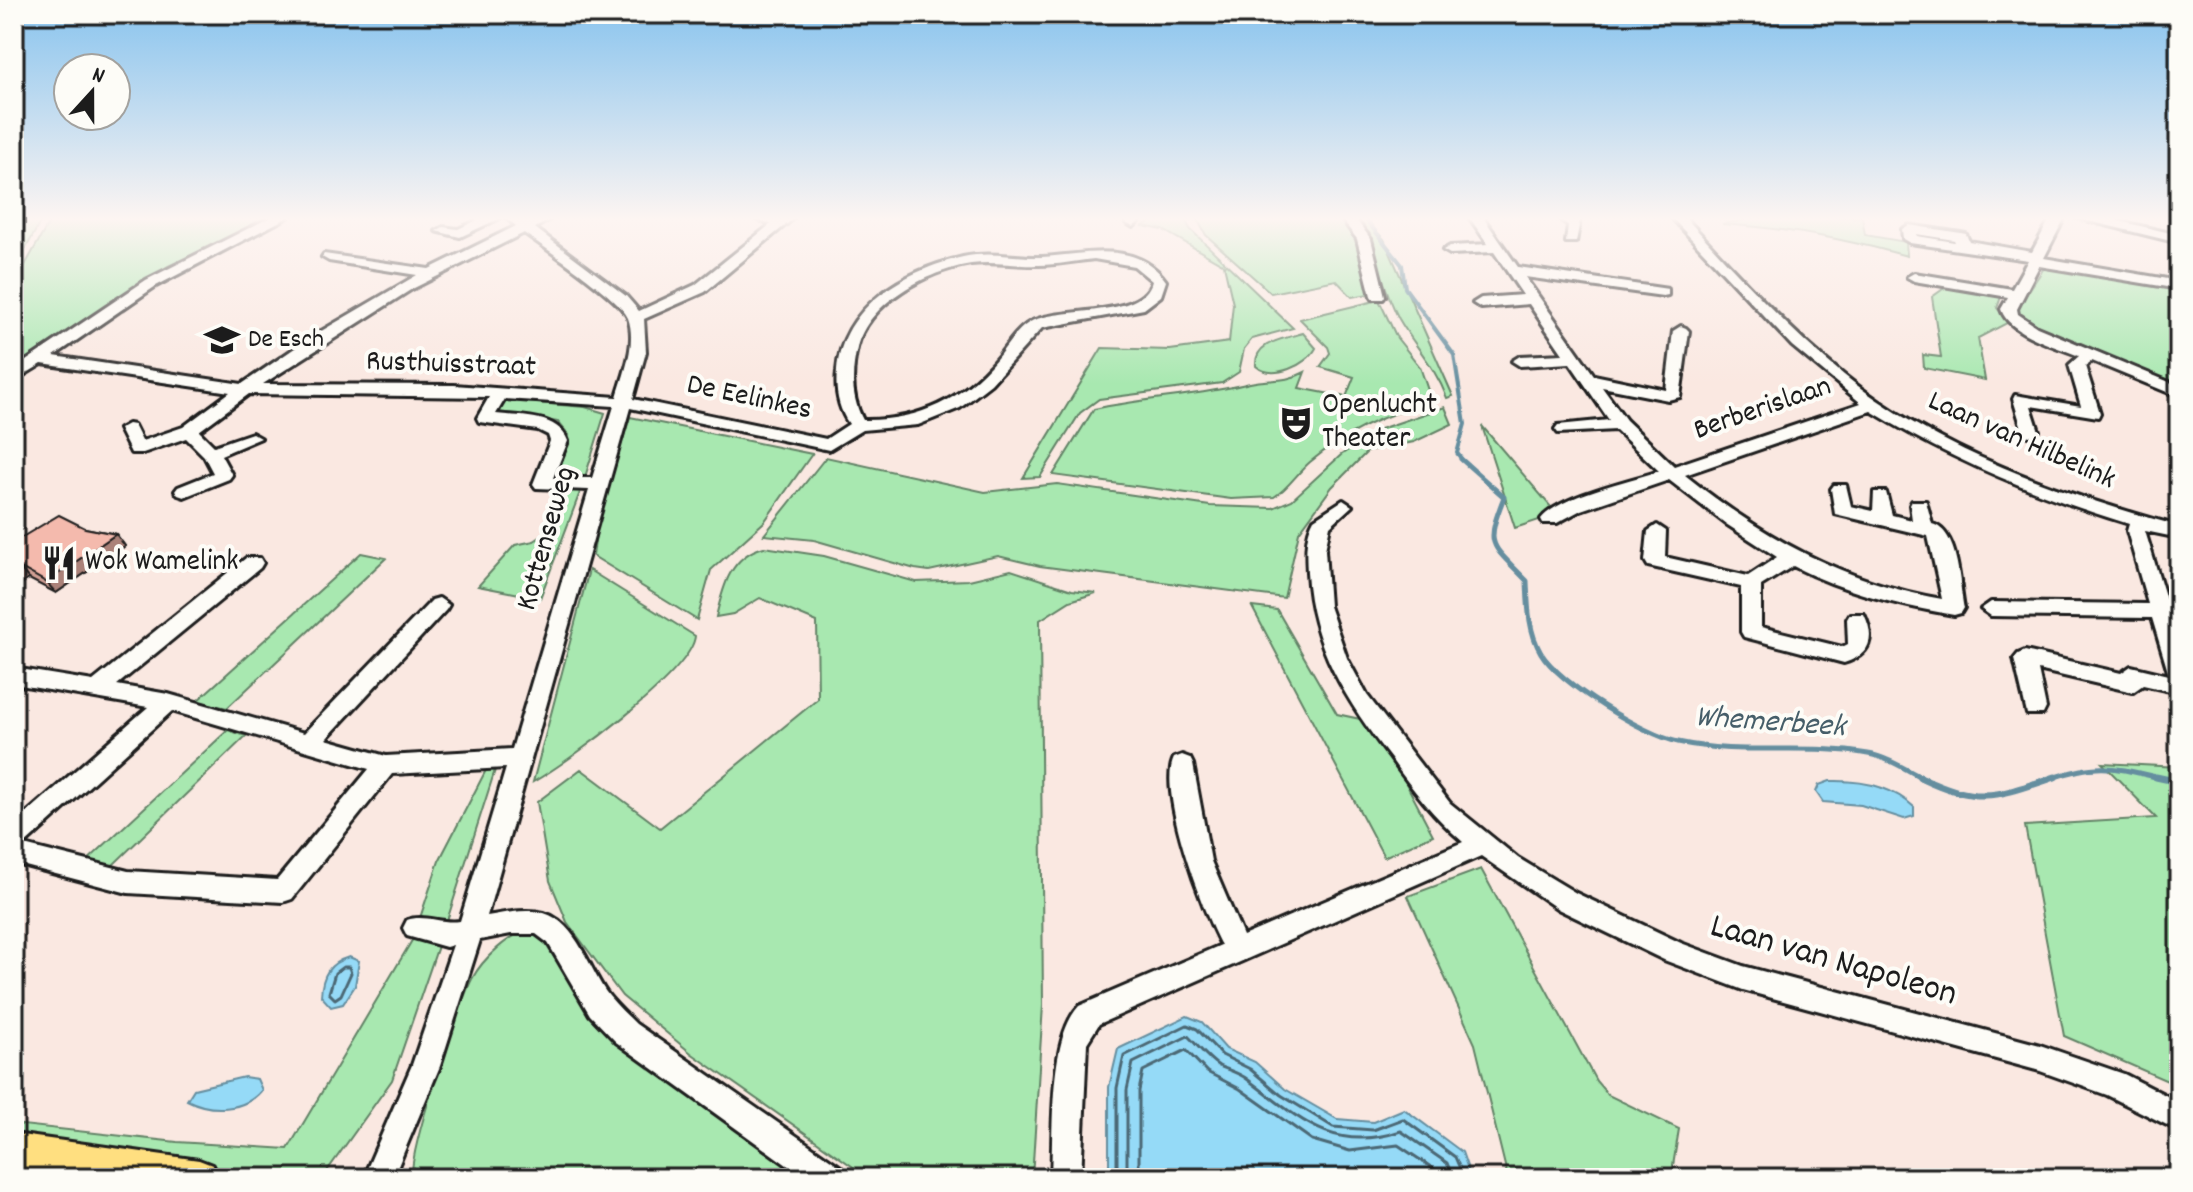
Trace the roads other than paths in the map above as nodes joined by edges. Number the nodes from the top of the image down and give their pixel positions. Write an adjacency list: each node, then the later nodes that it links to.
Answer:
1 (169, 273): 25 (street)
2 (426, 273): 13 (street)
3 (589, 273): 21 (street)
4 (724, 273): 21 (street)
5 (933, 273): 35 (street, De Eelinkes)
6 (1154, 273): 35 (street, De Eelinkes)
7 (1372, 273): 18 (street)
8 (1515, 273): 19 (street)
9 (1524, 273): 16 (street)
10 (1731, 273): 33 (street, Laan van Hilbelink)
11 (2028, 273): 17 (street)
12 (2111, 273): 15 (street)
13 (435, 274): 29 (street)
14 (1914, 277): 17 (street)
15 (2179, 285)
16 (1663, 292)
17 (2016, 294): 23 (street)
18 (1378, 296)
19 (1534, 299): 20 (street); 24 (street)
20 (1481, 303)
21 (636, 317): 32 (street, Kottenseweg)
22 (1681, 331): 28 (street)
23 (2090, 355): 30 (street); 39 (street)
24 (1575, 358): 26 (street); 28 (street)
25 (39, 359): 27 (street); 29 (street, Rusthuisstraat)
26 (1520, 361)
27 (14, 376)
28 (1589, 379): 34 (street)
29 (243, 389): 31 (street, Rusthuisstraat); 38 (street)
30 (2179, 392)
31 (500, 393): 32 (street, Rusthuisstraat); 43 (street)
32 (623, 402): 35 (street, De Eelinkes); 43 (street, Kottenseweg)
33 (1875, 404): 42 (street, Berberislaan); 51 (street, Laan van Hilbelink)
34 (1620, 424): 37 (street); 42 (street)
35 (858, 425)
36 (128, 429): 38 (street)
37 (1564, 429)
38 (189, 431): 41 (street)
39 (2030, 431)
40 (252, 438): 41 (street)
41 (211, 453): 45 (street)
42 (1672, 474): 49 (street, Berberislaan); 55 (street, Berberislaan)
43 (599, 484): 69 (street, Kottenseweg)
44 (1840, 489): 50 (street)
45 (184, 491)
46 (1880, 496): 50 (street)
47 (1919, 505): 52 (street, Berberislaan)
48 (1343, 506): 73 (street, Laan van Napoleon)
49 (1550, 519)
50 (1883, 519): 52 (street)
51 (2139, 521): 54 (street, Laan van Hilbelink); 60 (street)
52 (1923, 528): 55 (street, Berberislaan)
53 (1657, 531): 57 (street)
54 (2179, 532)
55 (1789, 559): 57 (street)
56 (253, 563): 65 (street)
57 (1751, 583): 61 (street)
58 (439, 605): 68 (street)
59 (1991, 609): 60 (street)
60 (2170, 613): 62 (street)
61 (1857, 619)
62 (2179, 674)
63 (14, 676): 65 (street)
64 (2179, 685): 67 (street)
65 (98, 689): 66 (street)
66 (168, 702): 68 (street); 72 (street)
67 (2035, 708)
68 (307, 744): 71 (street)
69 (522, 757): 71 (street); 76 (street, Kottenseweg)
70 (1182, 764): 77 (street)
71 (386, 765): 74 (street)
72 (14, 839)
73 (1481, 845): 77 (street); 78 (street, Laan van Napoleon)
74 (14, 853)
75 (416, 928): 76 (street)
76 (470, 932): 81 (street, Kottenseweg); 82 (street)
77 (1238, 952): 83 (street)
78 (2178, 1110)
79 (14, 1152): 80 (main road)
80 (199, 1178)
81 (378, 1178)
82 (830, 1178)
83 (1066, 1178)

